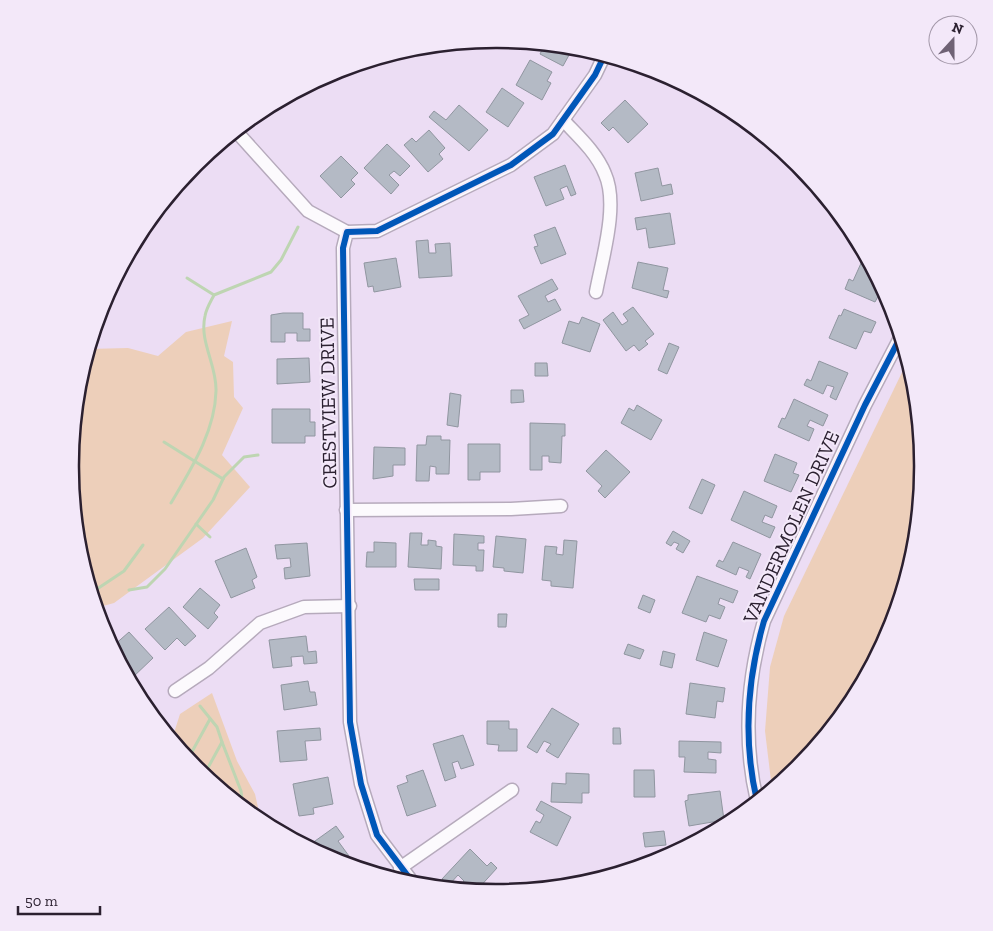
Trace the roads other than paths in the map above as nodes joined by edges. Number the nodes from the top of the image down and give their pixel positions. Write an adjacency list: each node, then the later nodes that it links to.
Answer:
1 (602, 61): 2 (street)
2 (563, 120): 4 (street); 5 (street)
3 (241, 135): 4 (street)
4 (347, 232): 8 (street, CRESTVIEW DRIVE)
5 (596, 292)
6 (896, 345): 12 (street, VANDERMOLEN DRIVE)
7 (560, 506): 8 (street)
8 (346, 510): 9 (street, CRESTVIEW DRIVE)
9 (350, 606): 10 (street); 13 (street, CRESTVIEW DRIVE)
10 (174, 691)
11 (512, 790): 13 (street)
12 (755, 794)
13 (400, 868): 14 (street, CRESTVIEW DRIVE)
14 (404, 873)

